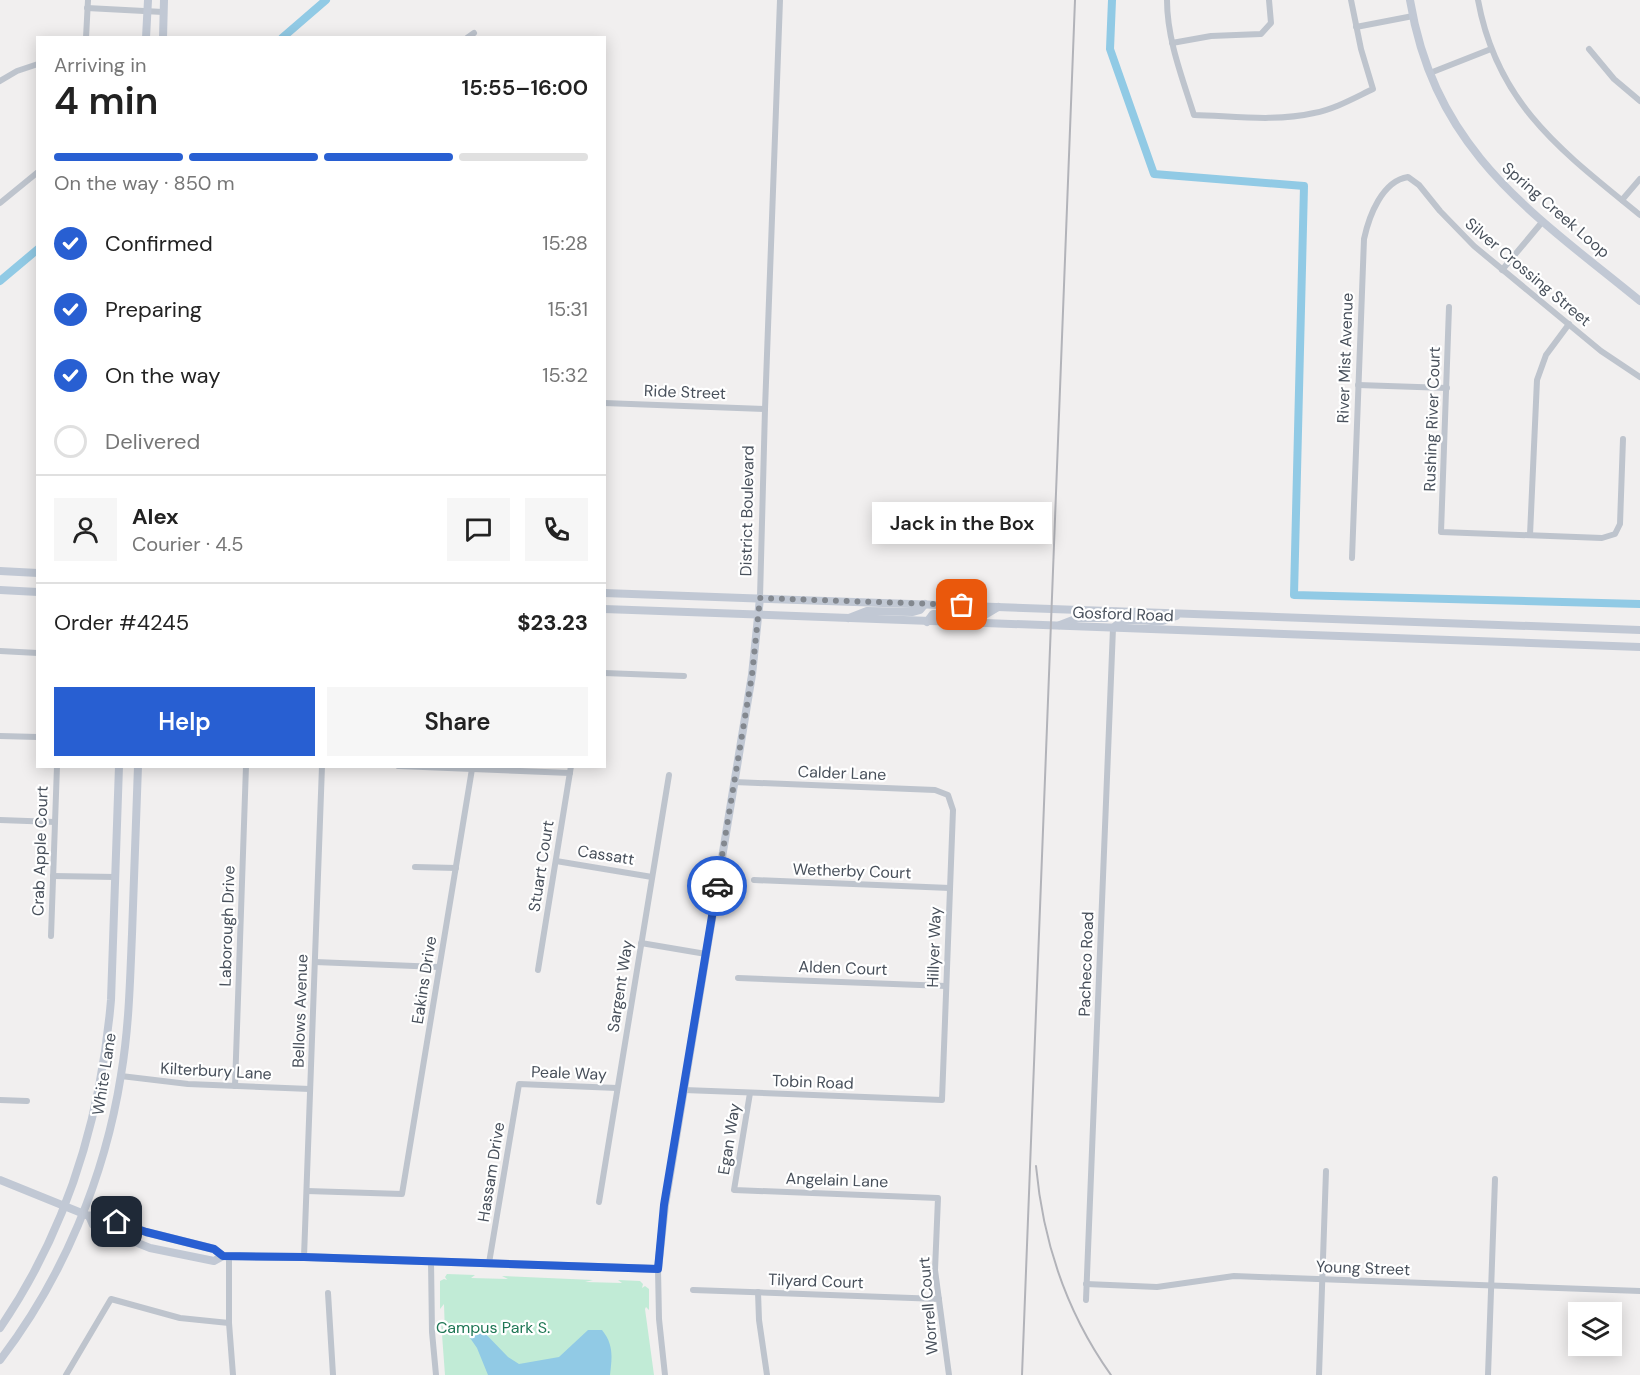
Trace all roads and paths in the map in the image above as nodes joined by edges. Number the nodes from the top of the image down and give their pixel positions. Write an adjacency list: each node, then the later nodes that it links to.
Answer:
1 (88, 0): 10 (street)
2 (148, 0): 11 (main road)
3 (164, 0): 12 (main road)
4 (780, 0): 43 (street, District Boulevard)
5 (1167, 0): 20 (street)
6 (1269, 0): 20 (street)
7 (1352, 0): 14 (street)
8 (1410, 0): 13 (main road, Spring Creek Loop)
9 (1478, 0): 21 (street)
10 (87, 8): 11 (street); 16 (street)
11 (147, 11): 12 (street); 17 (main road)
12 (163, 12): 18 (main road)
13 (1413, 16): 14 (street); 25 (main road, Spring Creek Loop)
14 (1356, 27): 20 (street)
15 (474, 33): 19 (street)
16 (86, 36)
17 (146, 36)
18 (162, 36)
19 (470, 36)
20 (1172, 43)
21 (1491, 49): 25 (street); 31 (street)
22 (1589, 49): 27 (street)
23 (36, 65): 26 (street)
24 (0, 70): 26 (street)
25 (1430, 73): 34 (main road, Spring Creek Loop)
26 (2, 79)
27 (1640, 101)
28 (36, 174): 32 (street)
29 (1408, 177): 35 (street, Silver Crossing Street); 40 (street, River Mist Avenue)
30 (1640, 178): 31 (street)
31 (1622, 200): 33 (street)
32 (0, 203)
33 (1640, 215)
34 (1543, 221): 35 (street); 36 (main road, Spring Creek Loop)
35 (1502, 270): 38 (street, Silver Crossing Street)
36 (1640, 301)
37 (1449, 307): 41 (street, Rushing River Court)
38 (1569, 324): 39 (street, Silver Crossing Street); 45 (street)
39 (1640, 377)
40 (1358, 385): 41 (street); 46 (street, River Mist Avenue)
41 (1447, 388): 45 (street, Rushing River Court)
42 (606, 403): 43 (street, Ride Street)
43 (765, 409): 52 (street, District Boulevard)
44 (1623, 440): 45 (street)
45 (1530, 535)
46 (1352, 558)
47 (0, 571): 48 (main road)
48 (36, 573)
49 (0, 590): 50 (main road)
50 (36, 592)
51 (606, 593): 52 (main road, Gosford Road)
52 (760, 598): 53 (main road, Gosford Road); 57 (main road, District Boulevard)
53 (925, 604): 54 (main road, Gosford Road); 59 (main road)
54 (999, 607): 56 (main road, Gosford Road); 60 (main road)
55 (606, 609): 57 (main road, Gosford Road)
56 (1117, 611): 58 (main road, Gosford Road); 61 (main road)
57 (759, 614): 59 (main road, Gosford Road); 80 (main road, District Boulevard)
58 (1182, 614): 62 (main road); 63 (main road, Gosford Road)
59 (846, 619): 60 (main road, Gosford Road)
60 (927, 622): 61 (main road, Gosford Road)
61 (1057, 626): 62 (main road, Gosford Road)
62 (1113, 628): 64 (main road, Gosford Road); 125 (street, Pacheco Road)
63 (1640, 630)
64 (1640, 647)
65 (0, 651): 66 (street)
66 (36, 653)
67 (606, 673): 68 (street)
68 (684, 676)
69 (0, 736): 70 (street)
70 (36, 737)
71 (57, 768): 83 (street, Crab Apple Court)
72 (119, 768): 88 (main road, White Lane)
73 (138, 768): 100 (main road, White Lane)
74 (246, 768): 102 (street, Laborough Drive)
75 (322, 768): 95 (street, Bellows Avenue)
76 (446, 768): 77 (street)
77 (472, 769): 78 (street); 86 (street, Eakins Drive)
78 (571, 770): 84 (street, Stuart Court)
79 (669, 775): 89 (street, Sargent Way)
80 (734, 782): 81 (street, Calder Lane); 94 (main road, District Boulevard)
81 (948, 795): 91 (street, Hillyer Way)
82 (0, 820): 83 (street)
83 (55, 822): 87 (street, Crab Apple Court)
84 (556, 861): 89 (street, Cassatt); 97 (street, Stuart Court)
85 (415, 867): 86 (street)
86 (456, 868): 96 (street, Eakins Drive)
87 (53, 876): 88 (street); 92 (street, Crab Apple Court)
88 (116, 877): 117 (main road, White Lane)
89 (652, 877): 93 (street, Sargent Way)
90 (754, 880): 91 (street, Wetherby Court)
91 (950, 888): 99 (street, Hillyer Way)
92 (51, 936)
93 (641, 943): 94 (street); 103 (street, Sargent Way)
94 (706, 954): 105 (main road, District Boulevard)
95 (315, 962): 96 (street); 104 (street, Bellows Avenue)
96 (439, 967): 114 (street, Eakins Drive)
97 (538, 970)
98 (738, 978): 99 (street, Alden Court)
99 (946, 986): 108 (street, Hillyer Way)
100 (121, 1076): 102 (street, Kilterbury Lane); 118 (main road, White Lane)
101 (519, 1084): 103 (street, Peale Way); 122 (street, Hassam Drive)
102 (235, 1086): 104 (street, Kilterbury Lane)
103 (617, 1088): 116 (street, Sargent Way)
104 (310, 1089): 114 (street, Bellows Avenue)
105 (684, 1090): 106 (street, Tobin Road); 123 (main road, District Boulevard)
106 (750, 1093): 108 (street, Tobin Road); 113 (street, Egan Way)
107 (0, 1100): 109 (street)
108 (942, 1100)
109 (27, 1101)
110 (1326, 1171): 124 (street)
111 (1495, 1179): 126 (street)
112 (0, 1180): 117 (main road)
113 (734, 1190): 115 (street, Angelain Lane)
114 (307, 1191): 120 (street, Bellows Avenue)
115 (938, 1198): 131 (street, Worrell Court)
116 (598, 1202)
117 (65, 1206): 118 (main road); 134 (main road, White Lane)
118 (86, 1215): 119 (main road); 119 (main road); 135 (main road, White Lane)
119 (226, 1256): 120 (main road); 133 (street)
120 (304, 1257): 121 (main road)
121 (431, 1261): 122 (main road); 139 (street)
122 (489, 1263): 123 (main road)
123 (658, 1269): 140 (street, District Boulevard)
124 (1322, 1280): 125 (street, Young Street); 126 (street, Young Street); 143 (street)
125 (1086, 1284): 132 (street, Pacheco Road)
126 (1492, 1286): 128 (street, Young Street); 144 (street)
127 (693, 1290): 129 (street, Tilyard Court)
128 (1640, 1291)
129 (758, 1292): 131 (street, Tilyard Court); 141 (street)
130 (328, 1293): 138 (street)
131 (939, 1299): 142 (street, Worrell Court)
132 (1086, 1300)
133 (229, 1323): 136 (street); 137 (street)
134 (0, 1328)
135 (0, 1360)
136 (66, 1375)
137 (233, 1375)
138 (333, 1375)
139 (436, 1375)
140 (665, 1375)
141 (767, 1375)
142 (949, 1375)
143 (1319, 1375)
144 (1488, 1375)

